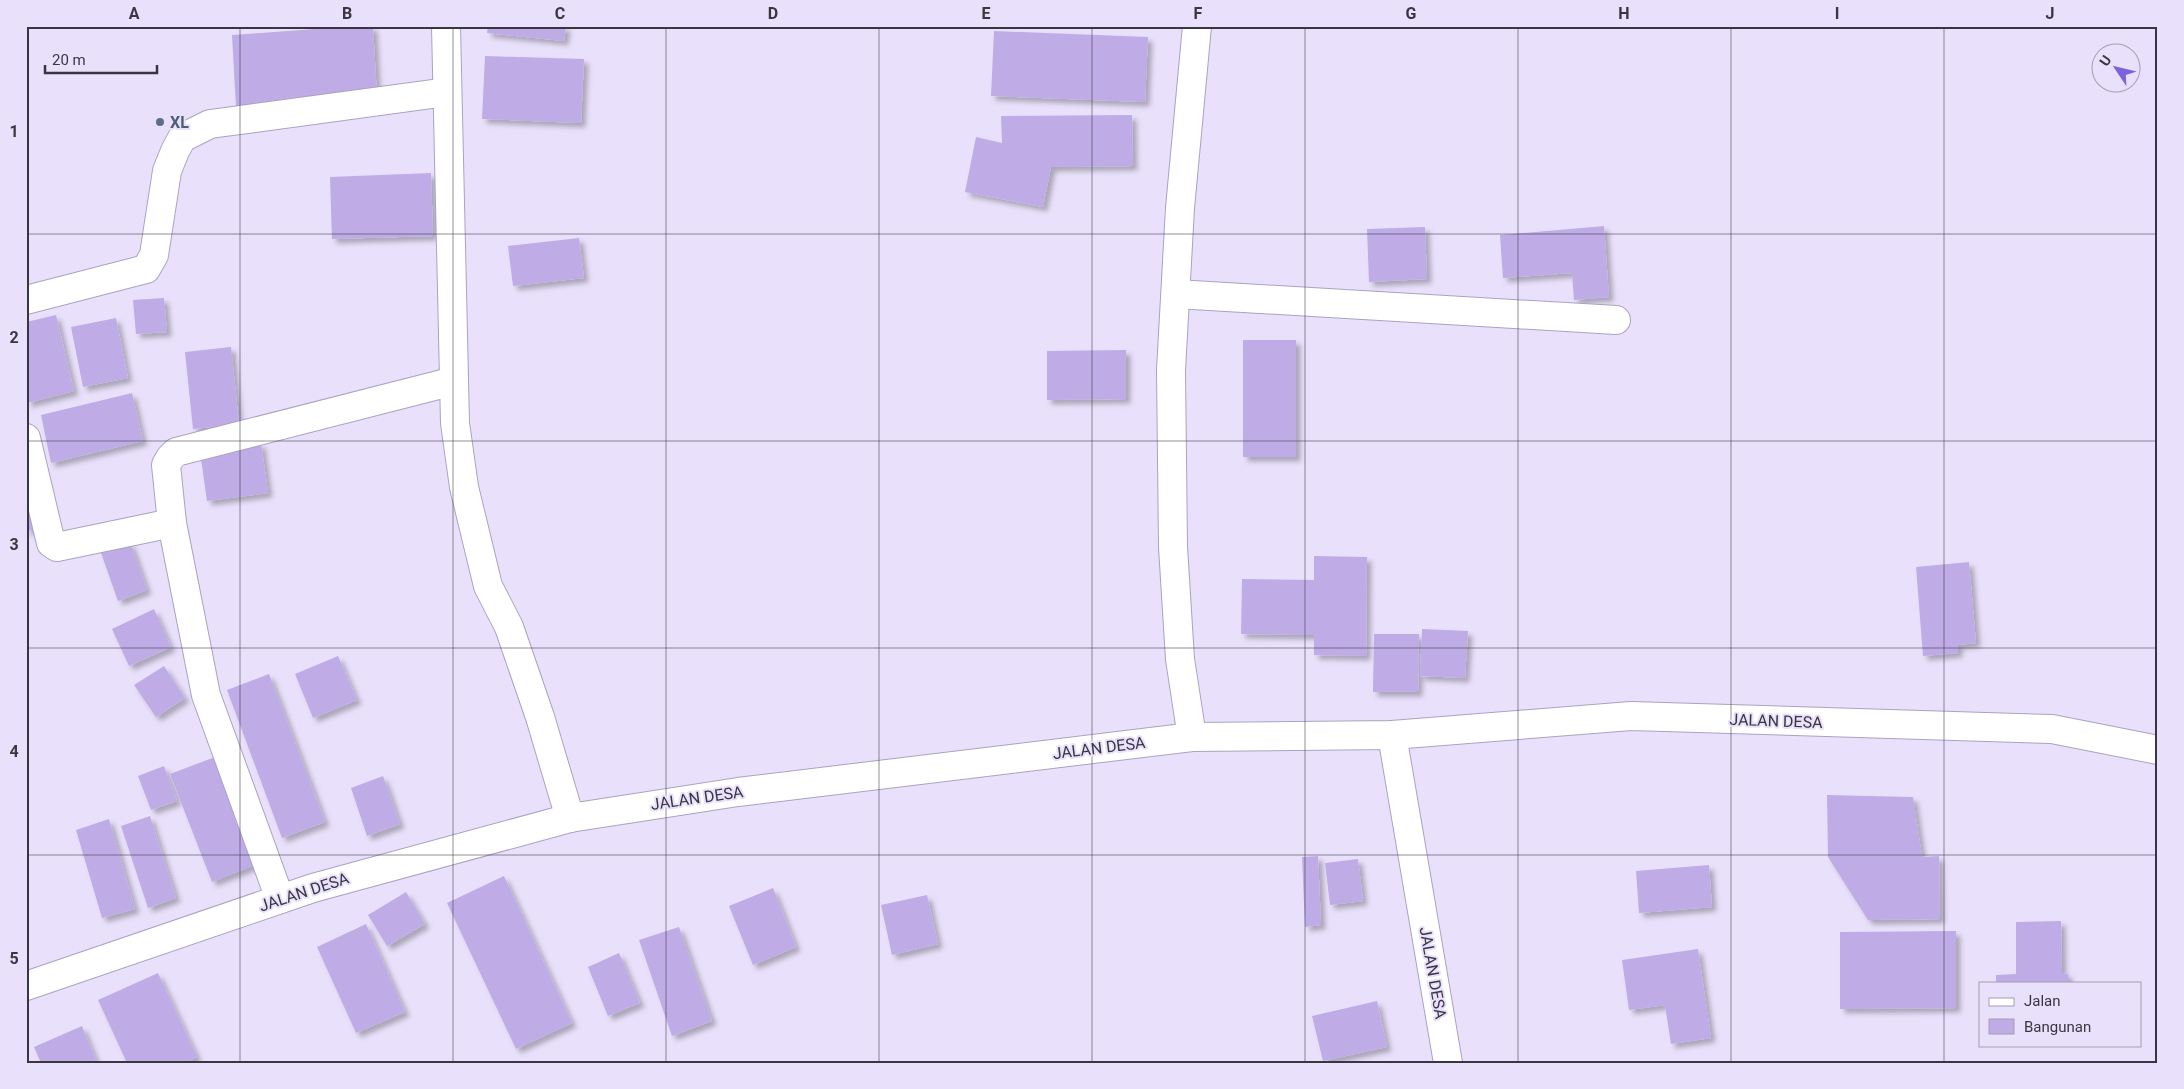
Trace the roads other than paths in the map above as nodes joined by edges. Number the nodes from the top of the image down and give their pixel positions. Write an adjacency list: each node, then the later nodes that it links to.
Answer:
1 (446, 26): 3 (street)
2 (1198, 26): 4 (street)
3 (447, 92): 5 (street); 7 (street)
4 (1176, 294): 6 (street); 11 (street)
5 (26, 300)
6 (1616, 320)
7 (454, 381): 9 (street); 13 (street)
8 (26, 438): 9 (street)
9 (172, 524): 14 (street)
10 (1392, 736): 11 (street, JALAN DESA); 12 (street, JALAN DESA); 16 (street, JALAN DESA)
11 (1192, 737): 13 (street, JALAN DESA)
12 (2158, 750)
13 (570, 818): 14 (street, JALAN DESA)
14 (280, 900): 15 (street, JALAN DESA)
15 (26, 986)
16 (1448, 1063)

